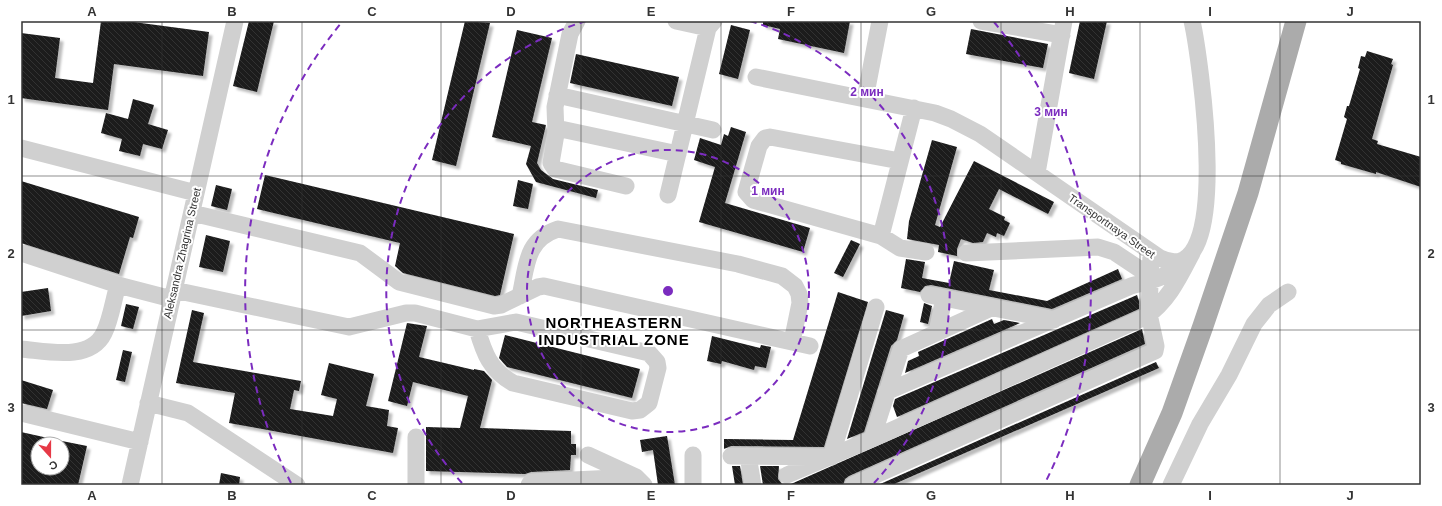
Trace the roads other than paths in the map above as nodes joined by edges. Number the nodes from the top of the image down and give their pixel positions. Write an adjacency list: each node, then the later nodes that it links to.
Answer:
1 (235, 21): 22 (street, Aleksandra Zhagrina Street)
2 (577, 21): 11 (street)
3 (676, 21): 8 (street)
4 (880, 21): 12 (street)
5 (981, 21): 9 (street)
6 (1296, 21): 67 (main road)
7 (1198, 22): 30 (street)
8 (711, 24): 14 (street)
9 (1063, 28): 20 (street)
10 (756, 77): 12 (street, Transportnaya Street)
11 (557, 95): 14 (street); 15 (street)
12 (865, 99): 13 (street, Transportnaya Street)
13 (914, 108): 19 (street); 20 (street, Transportnaya Street)
14 (685, 124): 16 (street); 18 (street)
15 (556, 128): 18 (street); 21 (street)
16 (713, 130)
17 (21, 148): 22 (street)
18 (678, 154): 23 (street)
19 (900, 162): 25 (street); 25 (street)
20 (1037, 173): 27 (street, Transportnaya Street)
21 (626, 186)
22 (196, 193): 24 (street, Aleksandra Zhagrina Street)
23 (668, 195)
24 (192, 213): 34 (street, Aleksandra Zhagrina Street); 35 (street)
25 (881, 236): 26 (street)
26 (926, 252)
27 (1151, 252): 30 (street, Transportnaya Street); 31 (street)
28 (21, 253): 32 (street)
29 (966, 253): 31 (street)
30 (1190, 253): 31 (street); 38 (street)
31 (1150, 279): 38 (street); 39 (street)
32 (118, 285): 34 (street); 44 (street)
33 (1288, 292): 68 (street)
34 (173, 295): 40 (street); 46 (street, Aleksandra Zhagrina Street)
35 (520, 296): 42 (street); 42 (street)
36 (876, 307): 52 (street)
37 (992, 308): 39 (street); 41 (street); 41 (street)
38 (1149, 314): 48 (street); 66 (street)
39 (1054, 320): 45 (street)
40 (477, 329): 40 (street)
41 (937, 332): 45 (street)
42 (792, 342): 43 (street)
43 (810, 346)
44 (21, 349)
45 (885, 396): 48 (street); 50 (street)
46 (148, 403): 51 (street, Aleksandra Zhagrina Street); 61 (street)
47 (21, 413): 51 (street)
48 (896, 428): 50 (street)
49 (416, 437): 62 (street)
50 (872, 439): 52 (street)
51 (140, 442): 60 (street, Aleksandra Zhagrina Street)
52 (833, 449): 57 (street); 58 (street)
53 (588, 454): 59 (street)
54 (693, 455): 64 (street)
55 (731, 456): 56 (street)
56 (748, 456): 57 (street); 65 (street)
57 (785, 457): 58 (street)
58 (788, 480)
59 (640, 481): 63 (street)
60 (130, 485)
61 (297, 485)
62 (416, 485)
63 (529, 485)
64 (693, 485)
65 (753, 485)
66 (853, 485)
67 (1140, 485)
68 (1171, 485)

